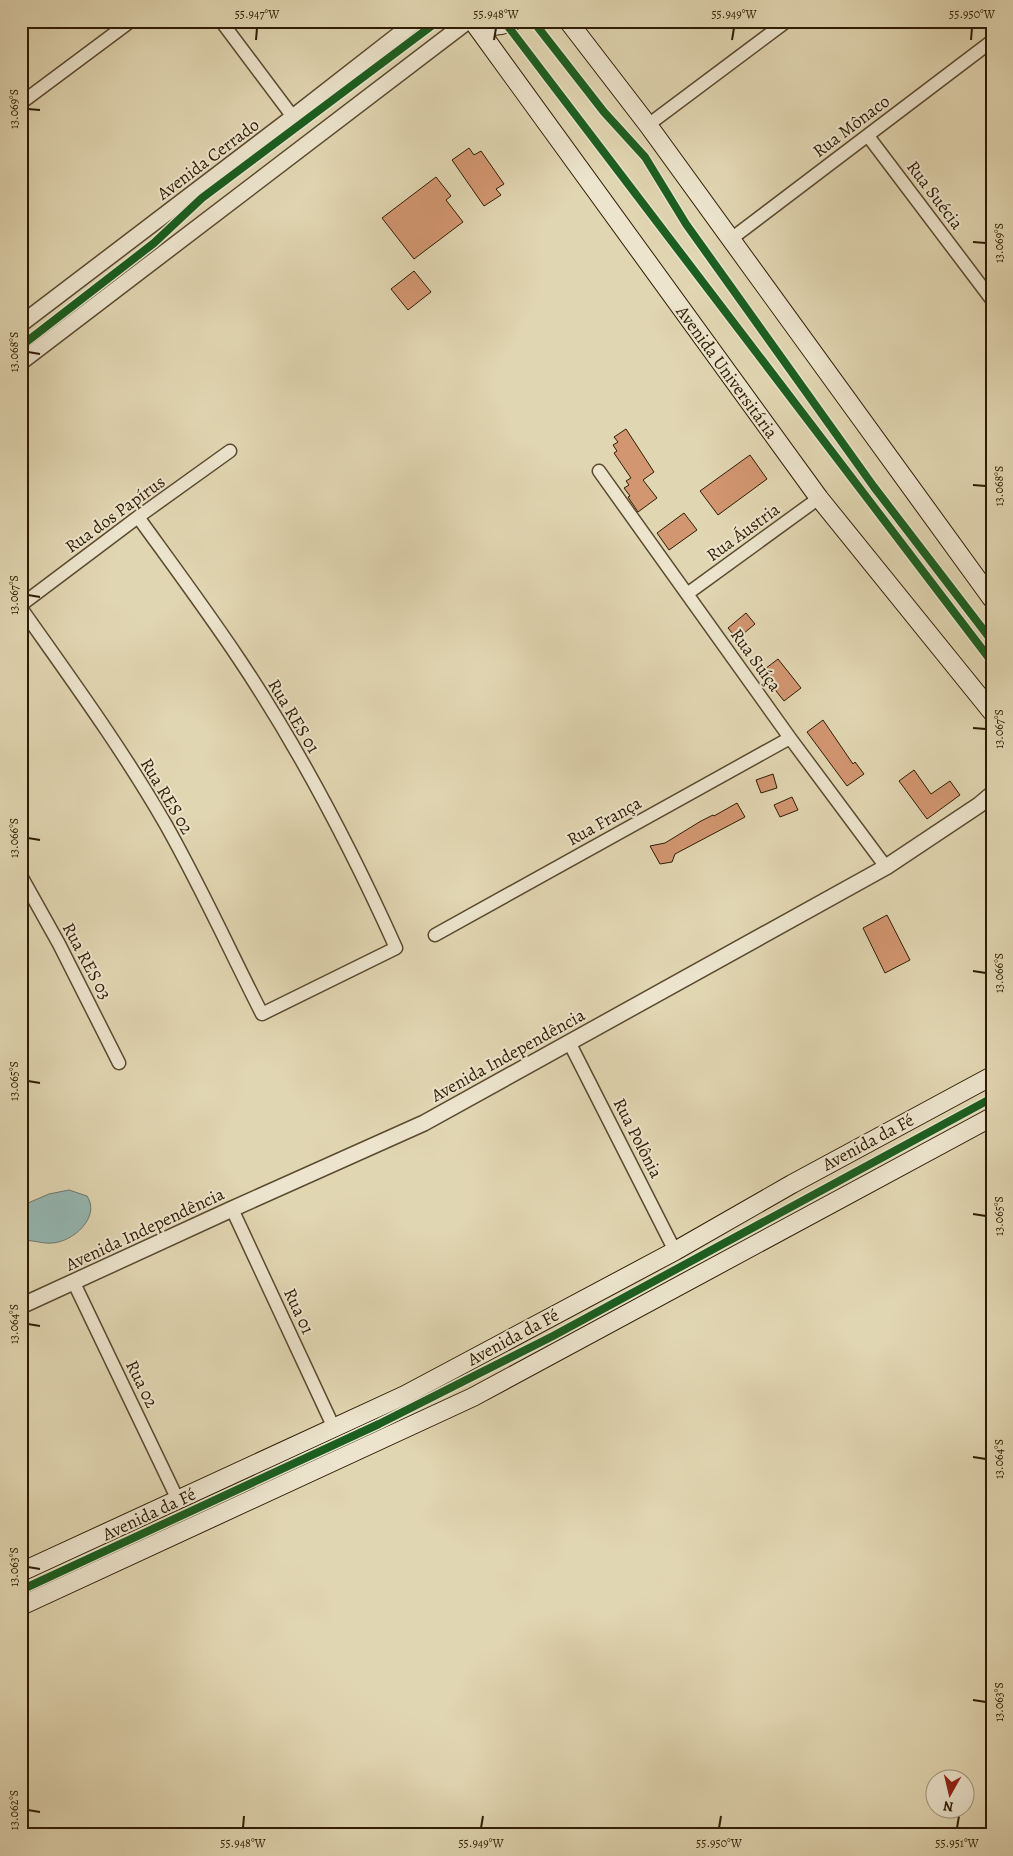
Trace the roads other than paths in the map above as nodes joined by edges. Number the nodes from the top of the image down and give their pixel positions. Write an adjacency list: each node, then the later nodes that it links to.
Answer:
1 (130, 21): 9 (street)
2 (221, 21): 10 (street)
3 (416, 21): 10 (street, Avenida Cerrado)
4 (513, 21): 7 (main road)
5 (568, 21): 11 (main road)
6 (787, 21): 11 (street)
7 (471, 22): 16 (street); 19 (main road, Avenida Universitária)
8 (990, 46): 12 (street, Rua Mônaco)
9 (21, 103)
10 (293, 117): 15 (street, Avenida Cerrado)
11 (648, 125): 13 (main road)
12 (868, 136): 13 (street, Rua Mônaco); 14 (street, Rua Suécia)
13 (731, 239): 22 (main road)
14 (992, 300)
15 (21, 324)
16 (21, 362)
17 (230, 451): 20 (street, Rua dos Papírus)
18 (599, 471): 21 (street, Rua Suíça)
19 (819, 498): 21 (street, Rua Áustria); 24 (main road, Avenida Universitária)
20 (138, 517): 23 (street, Rua dos Papírus); 30 (street, Rua RES 01)
21 (687, 594): 25 (street, Rua Suíça)
22 (992, 599)
23 (21, 607): 30 (street, Rua RES 02)
24 (992, 712)
25 (790, 738): 27 (street, Rua Suíça); 29 (street, Rua França)
26 (992, 794): 27 (street, Avenida Independência)
27 (886, 867): 31 (street, Avenida Independência)
28 (21, 876): 32 (street, Rua RES 03)
29 (435, 935)
30 (262, 1014)
31 (569, 1042): 35 (street, Avenida Independência); 36 (street, Rua Polônia)
32 (119, 1063)
33 (992, 1076): 36 (main road, Avenida da Fé)
34 (992, 1117): 42 (main road, Avenida da Fé)
35 (232, 1209): 37 (street, Avenida Independência); 39 (street, Rua 01)
36 (675, 1251): 39 (main road, Avenida da Fé)
37 (74, 1283): 38 (street, Avenida Independência); 40 (street, Rua 02)
38 (21, 1306)
39 (334, 1428): 40 (main road, Avenida da Fé)
40 (178, 1500): 41 (main road, Avenida da Fé)
41 (21, 1572)
42 (21, 1606)

